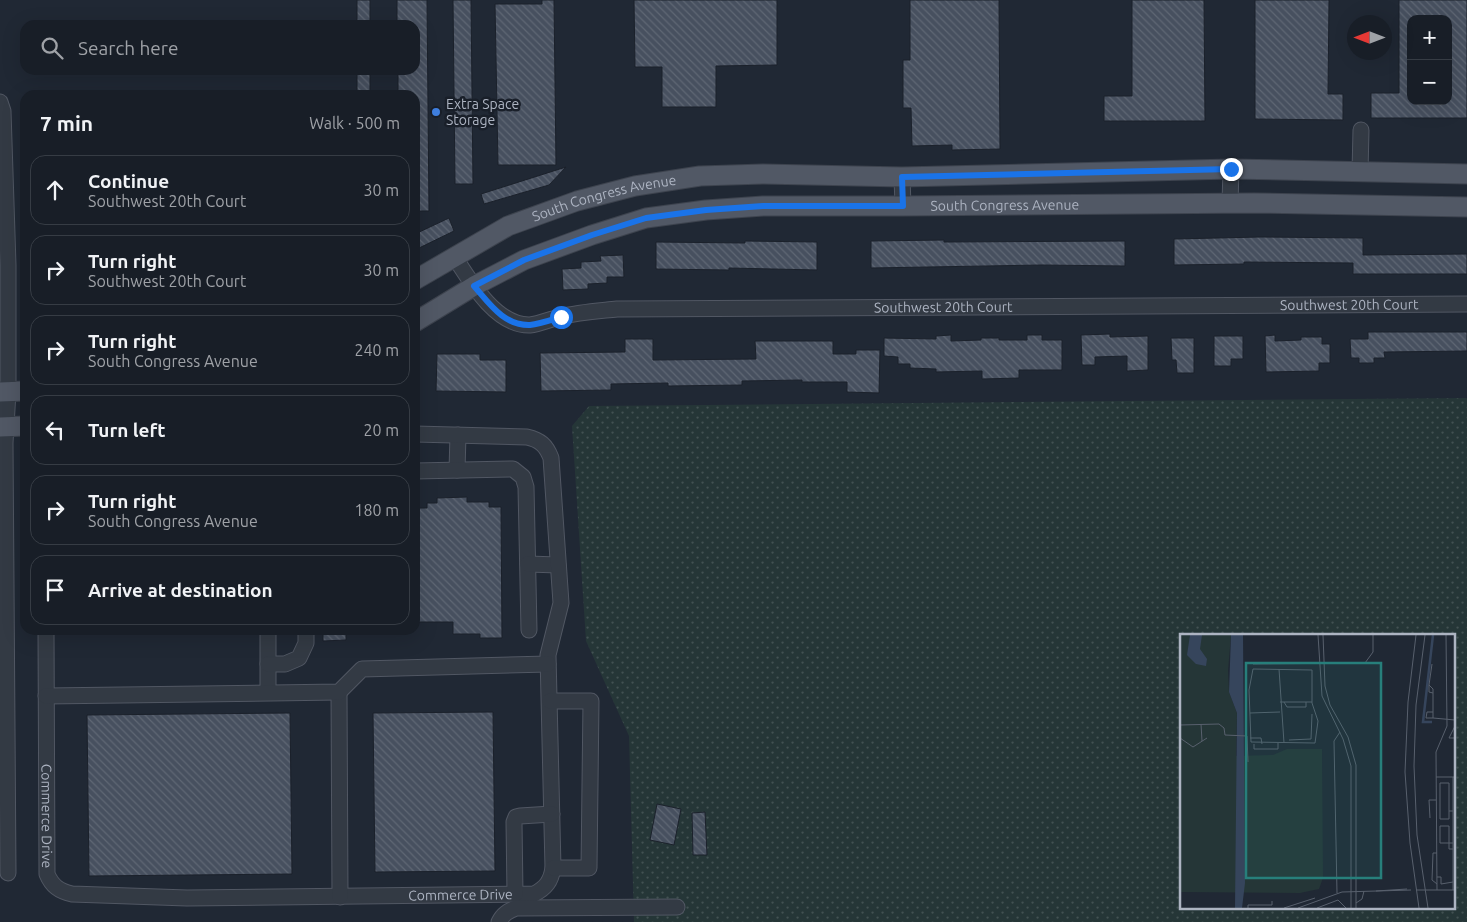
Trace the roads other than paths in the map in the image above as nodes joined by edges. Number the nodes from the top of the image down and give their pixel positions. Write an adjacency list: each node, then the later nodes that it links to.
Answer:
1 (0, 102): 15 (street)
2 (1361, 130): 4 (street)
3 (1231, 169): 4 (main road, South Congress Avenue); 6 (main road, South Congress Avenue); 7 (street)
4 (1360, 172): 5 (main road, South Congress Avenue)
5 (1467, 174)
6 (902, 177): 8 (street); 10 (main road, South Congress Avenue)
7 (1230, 203): 8 (main road, South Congress Avenue); 9 (main road, South Congress Avenue)
8 (903, 206): 12 (main road, South Congress Avenue)
9 (1467, 207)
10 (454, 256): 11 (main road, South Congress Avenue); 12 (street, Southwest 20th Court)
11 (420, 277)
12 (474, 286): 13 (street, Southwest 20th Court); 14 (main road, South Congress Avenue)
13 (1467, 304)
14 (420, 319)
15 (11, 392): 17 (street)
16 (20, 426): 17 (main road)
17 (3, 427): 36 (street)
18 (420, 434): 19 (street, Commerce Drive)
19 (458, 435): 21 (street); 23 (street, Commerce Drive)
20 (420, 470): 21 (street)
21 (457, 470): 22 (street)
22 (528, 564): 23 (street); 24 (street)
23 (558, 565): 29 (street, Commerce Drive)
24 (529, 630)
25 (46, 635): 32 (street, Commerce Drive)
26 (268, 635): 28 (street)
27 (306, 635): 28 (street)
28 (268, 664): 30 (street)
29 (548, 664): 31 (street); 33 (street, Commerce Drive)
30 (268, 692): 31 (street); 32 (street)
31 (339, 692): 38 (street)
32 (46, 696): 38 (street, Commerce Drive)
33 (550, 701): 34 (street, Commerce Drive); 35 (street)
34 (552, 814): 35 (street, Commerce Drive); 37 (street)
35 (553, 868): 37 (street, Commerce Drive)
36 (8, 873)
37 (515, 894): 38 (street, Commerce Drive)
38 (340, 897)
39 (677, 906): 40 (street)
40 (499, 922)

